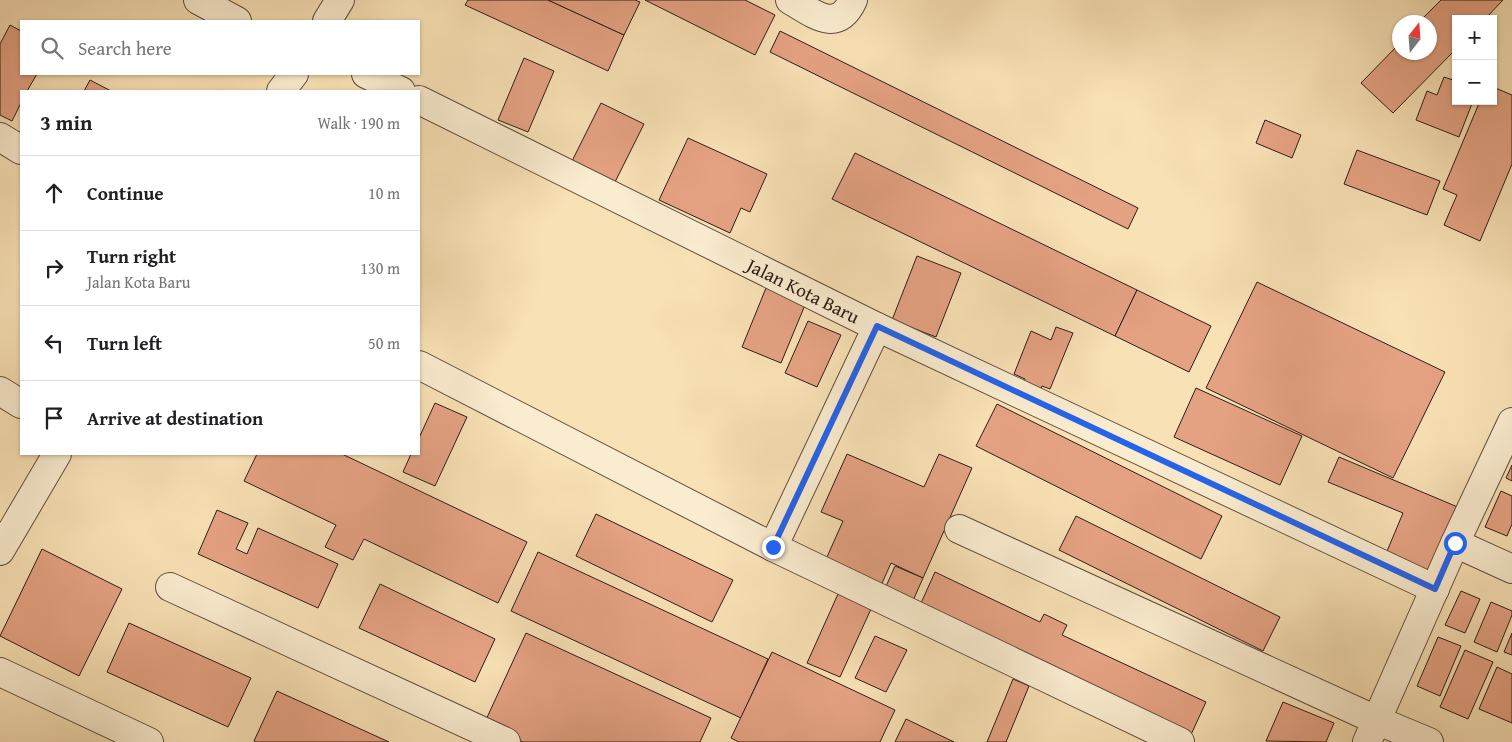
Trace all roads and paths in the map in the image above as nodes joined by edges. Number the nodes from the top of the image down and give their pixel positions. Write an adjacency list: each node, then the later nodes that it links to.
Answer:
1 (198, 0): 5 (street)
2 (340, 0): 6 (street)
3 (790, 0): 4 (street)
4 (853, 0)
5 (235, 20)
6 (329, 20)
7 (293, 75): 9 (street)
8 (368, 75): 10 (street)
9 (282, 90)
10 (399, 90)
11 (420, 100): 14 (street, Jalan Kota Baru)
12 (0, 138): 13 (street)
13 (20, 149)
14 (877, 326): 22 (street); 26 (street, Jalan Kota Baru)
15 (420, 366): 22 (street)
16 (0, 391): 17 (street)
17 (20, 403)
18 (1512, 422): 21 (street)
19 (56, 455): 23 (street)
20 (959, 529): 28 (street)
21 (1455, 543): 24 (street); 26 (street)
22 (773, 547): 31 (street)
23 (0, 551)
24 (1512, 569)
25 (170, 587): 30 (street)
26 (1435, 589): 28 (street)
27 (0, 672): 29 (street)
28 (1372, 731): 32 (street)
29 (149, 742)
30 (506, 742)
31 (1180, 742)
32 (1429, 742)

